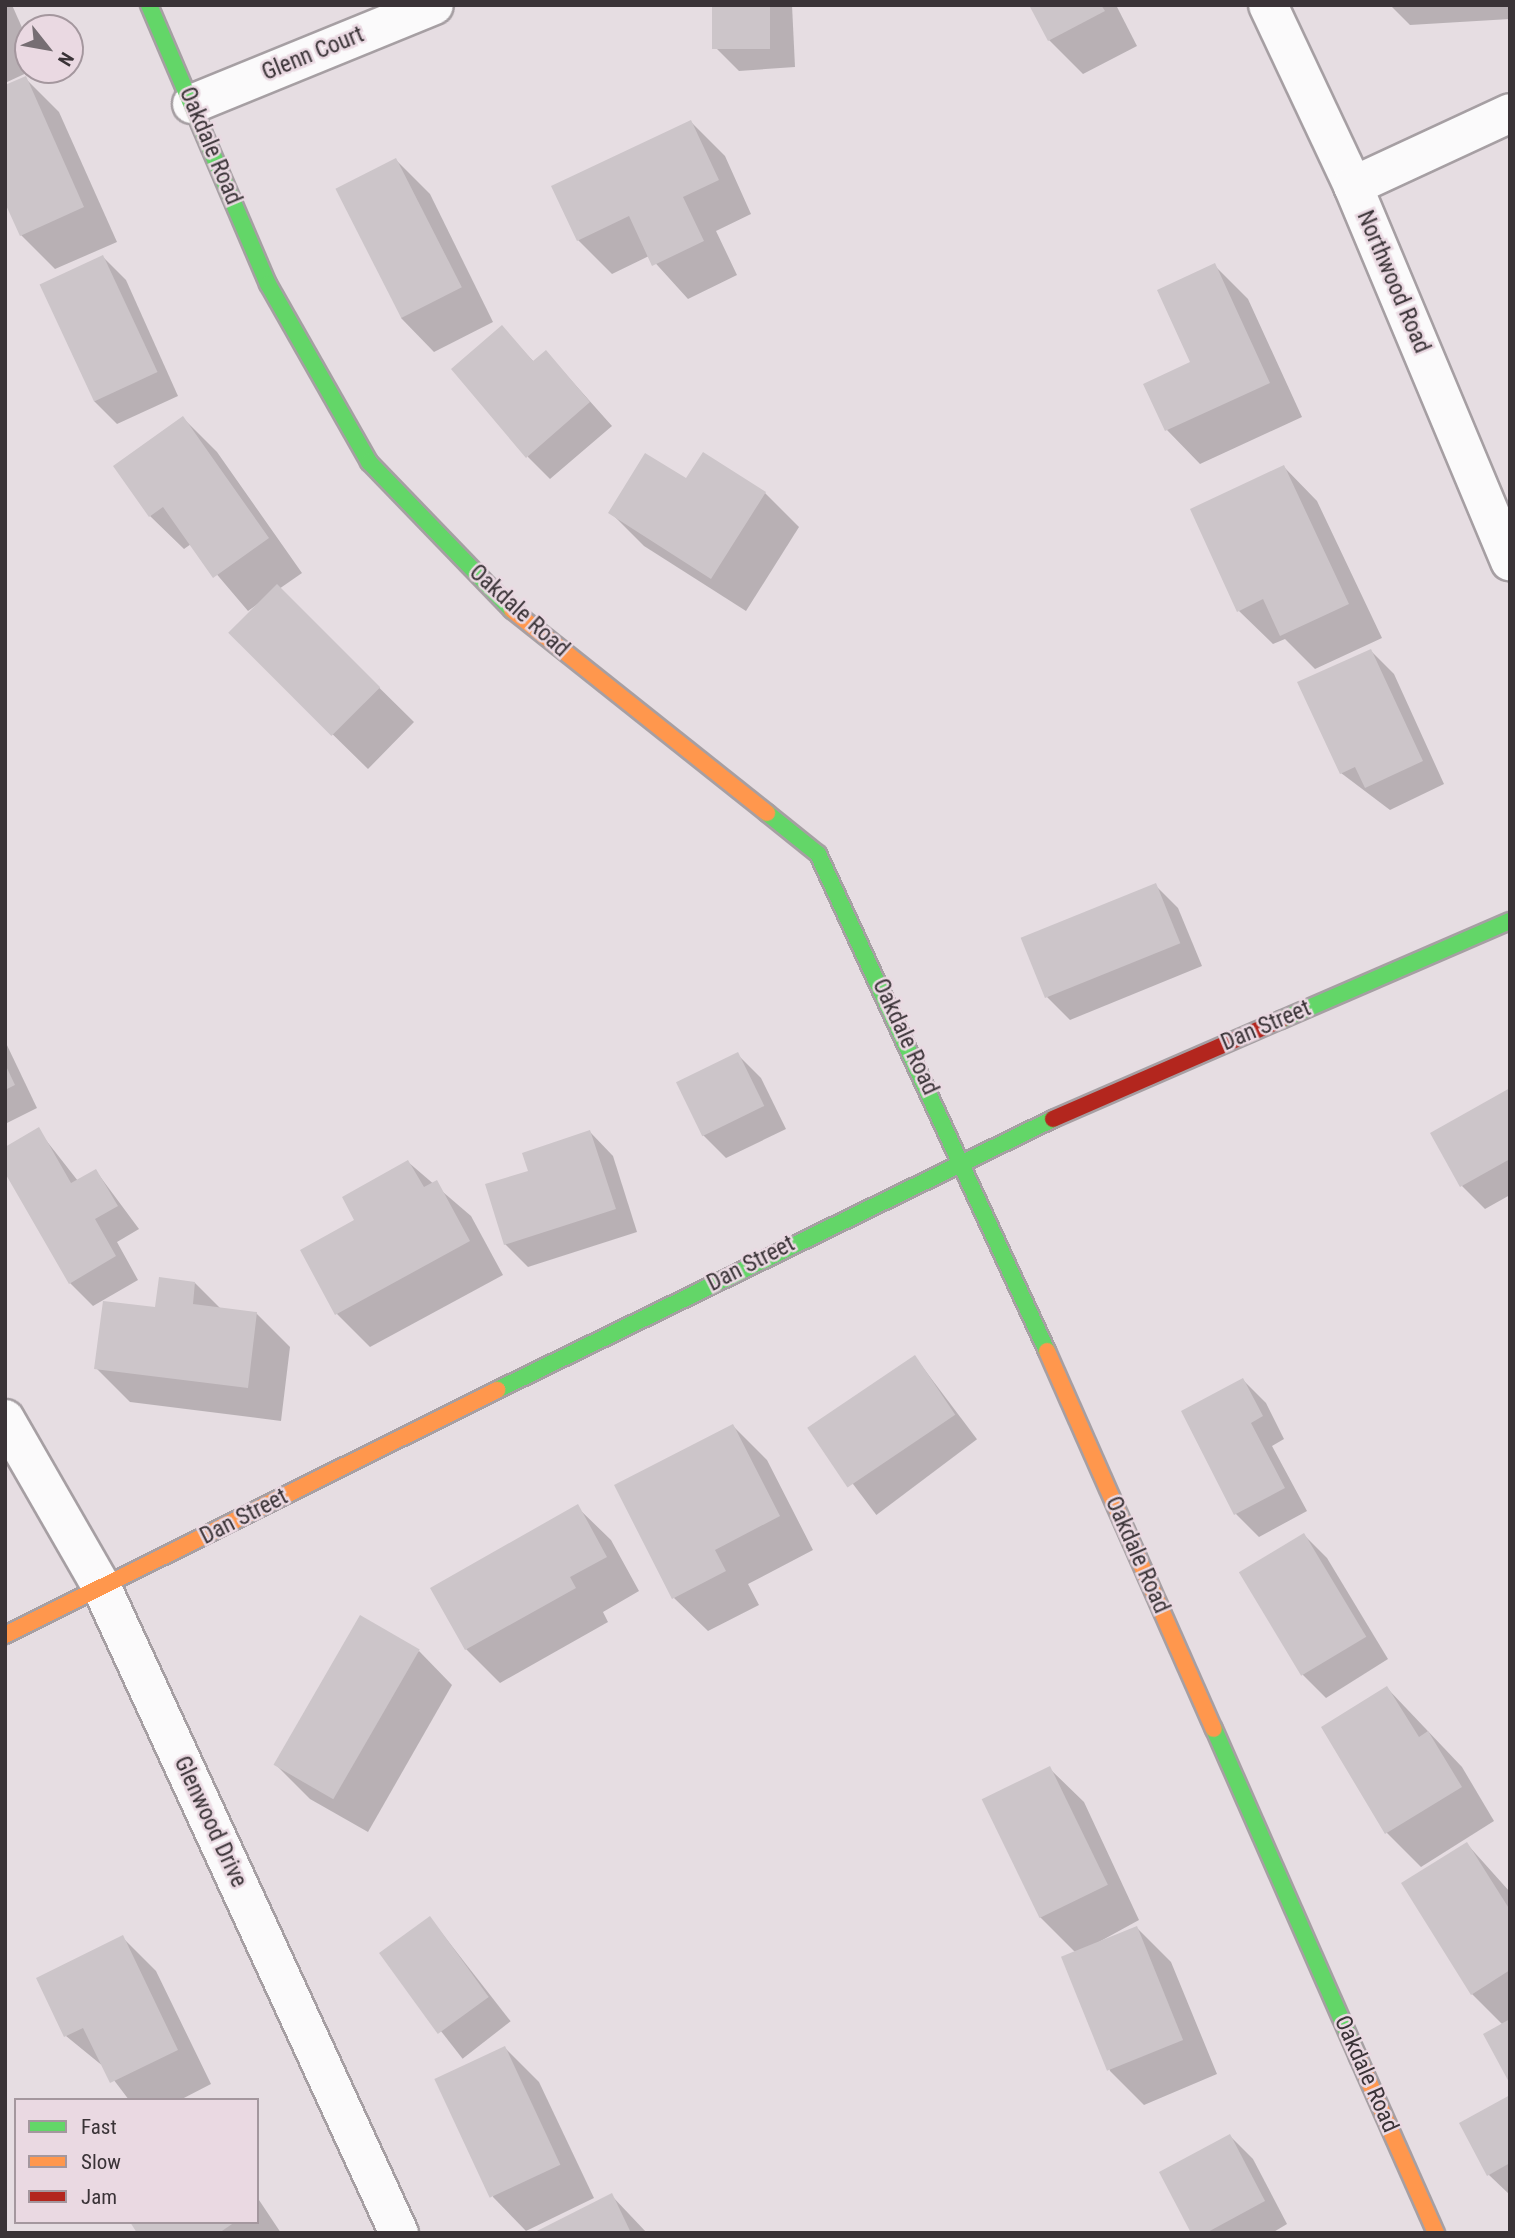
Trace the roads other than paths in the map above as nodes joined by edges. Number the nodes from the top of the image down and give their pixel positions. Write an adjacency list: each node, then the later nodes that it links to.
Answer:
1 (149, 5): 4 (street, Oakdale Road)
2 (434, 5): 4 (street, Glenn Court)
3 (1268, 5): 6 (street, Northwood Road)
4 (192, 104): 9 (street, Oakdale Road)
5 (1510, 113): 6 (street)
6 (1353, 186): 7 (street, Northwood Road)
7 (1510, 562)
8 (1510, 920): 9 (street, Dan Street)
9 (962, 1158): 11 (street, Dan Street); 14 (street, Oakdale Road)
10 (5, 1419): 11 (street, Glenwood Drive)
11 (102, 1588): 12 (street, Dan Street); 13 (street, Glenwood Drive)
12 (5, 1635)
13 (399, 2233)
14 (1436, 2233)

